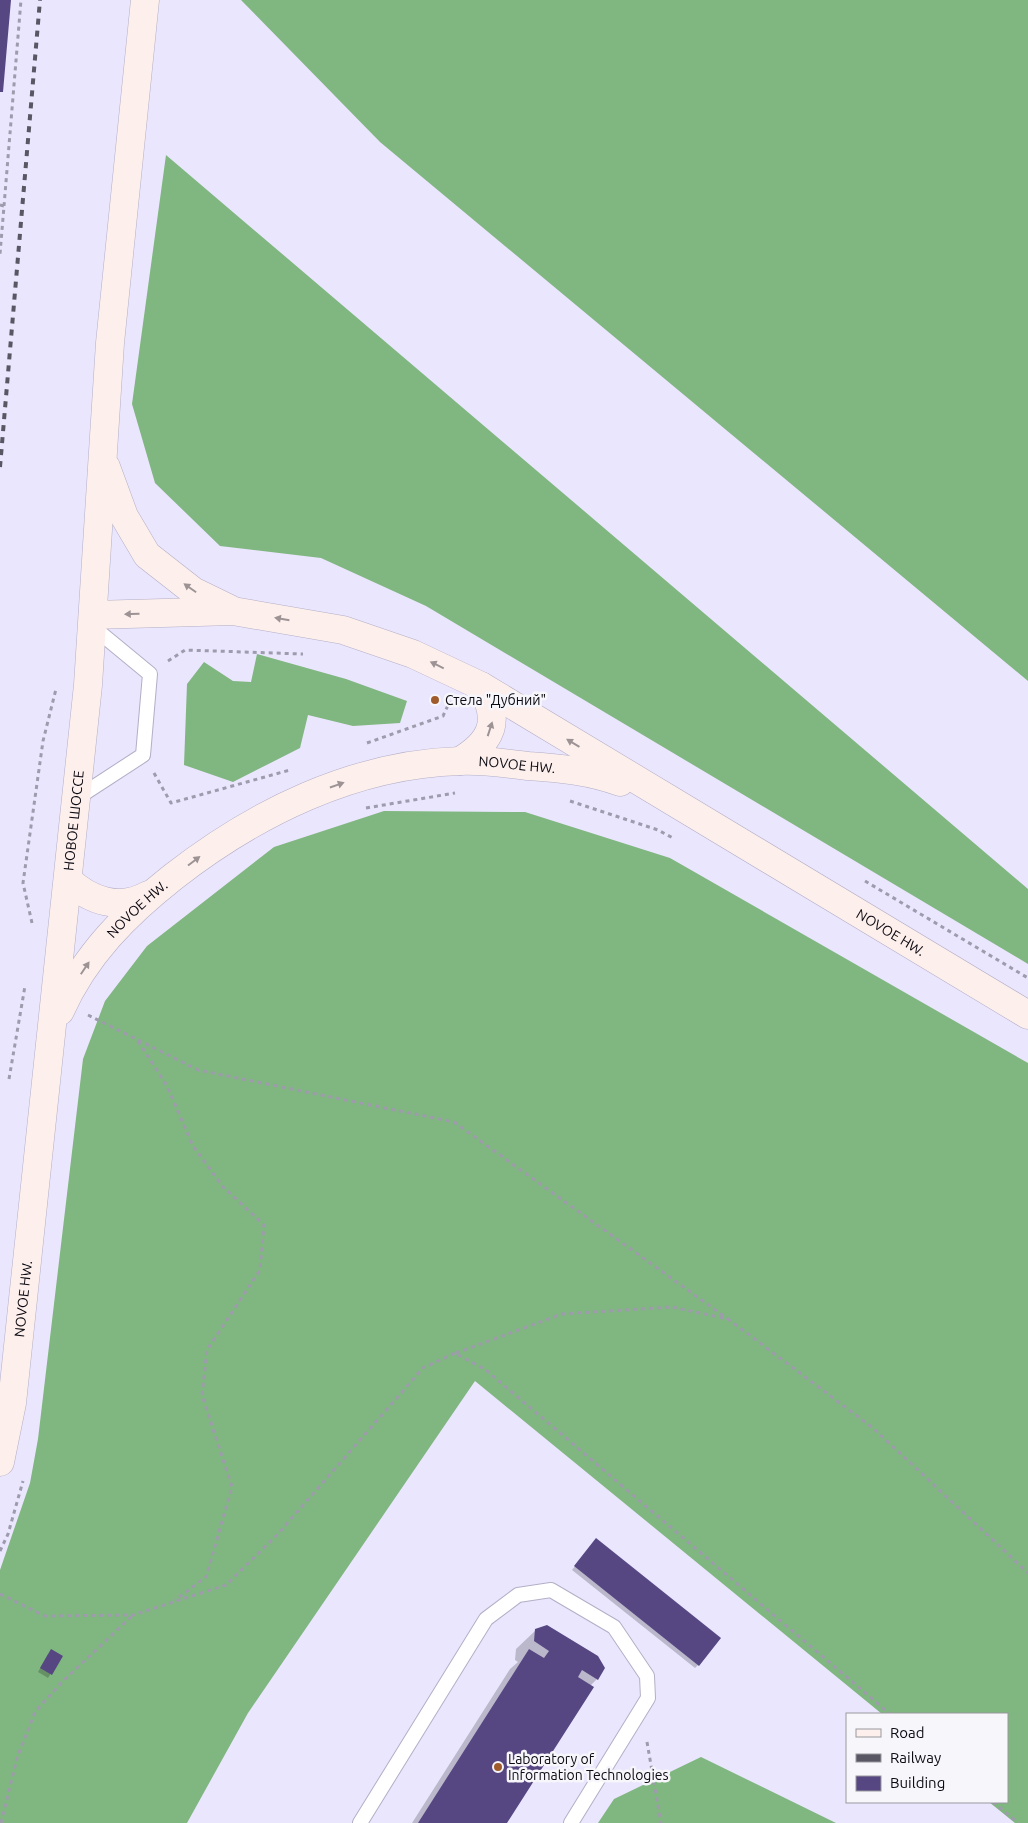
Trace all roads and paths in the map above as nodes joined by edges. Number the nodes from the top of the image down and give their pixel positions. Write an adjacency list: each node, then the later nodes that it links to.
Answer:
1 (21, 0): 3 (path)
2 (145, 0): 5 (main road, НОВОЕ ШОССЕ)
3 (2, 206): 4 (path)
4 (0, 254)
5 (102, 457): 6 (main road, NOVOE HW., one-way to 5); 7 (main road, НОВОЕ ШОССЕ)
6 (234, 611): 7 (main road, NOVOE HW., one-way to 7); 8 (main road, NOVOE HW., one-way to 6)
7 (93, 621): 12 (lane); 16 (main road, НОВОЕ ШОССЕ)
8 (481, 686): 13 (main road, one-way to 8); 18 (main road, NOVOE HW., one-way to 8)
9 (452, 695): 11 (path)
10 (43, 740): 23 (path)
11 (360, 746)
12 (143, 755): 14 (path); 16 (lane)
13 (460, 761): 18 (main road, NOVOE HW.); 22 (main road, NOVOE HW., one-way to 13)
14 (295, 769)
15 (457, 792): 19 (path)
16 (77, 798): 21 (main road, НОВОЕ ШОССЕ)
17 (568, 801): 20 (path)
18 (675, 804): 26 (main road, NOVOE HW.)
19 (364, 809)
20 (675, 839)
21 (68, 880): 22 (main road); 27 (main road, НОВОЕ ШОССЕ)
22 (156, 890): 27 (main road, NOVOE HW., one-way to 22)
23 (34, 931)
24 (26, 977): 29 (path)
25 (86, 1014): 28 (path)
26 (1028, 1015)
27 (54, 1026): 32 (main road, NOVOE HW.)
28 (138, 1041): 30 (path); 35 (path)
29 (9, 1080)
30 (728, 1319): 31 (path); 33 (path)
31 (455, 1353): 35 (path); 37 (path)
32 (0, 1462)
33 (1028, 1574)
34 (0, 1594): 36 (path)
35 (171, 1603): 36 (path)
36 (133, 1615): 40 (path)
37 (889, 1713)
38 (630, 1726): 41 (lane); 42 (lane); 43 (path)
39 (994, 1803): 44 (path)
40 (1, 1823)
41 (360, 1823)
42 (571, 1823)
43 (661, 1823)
44 (1018, 1823)

